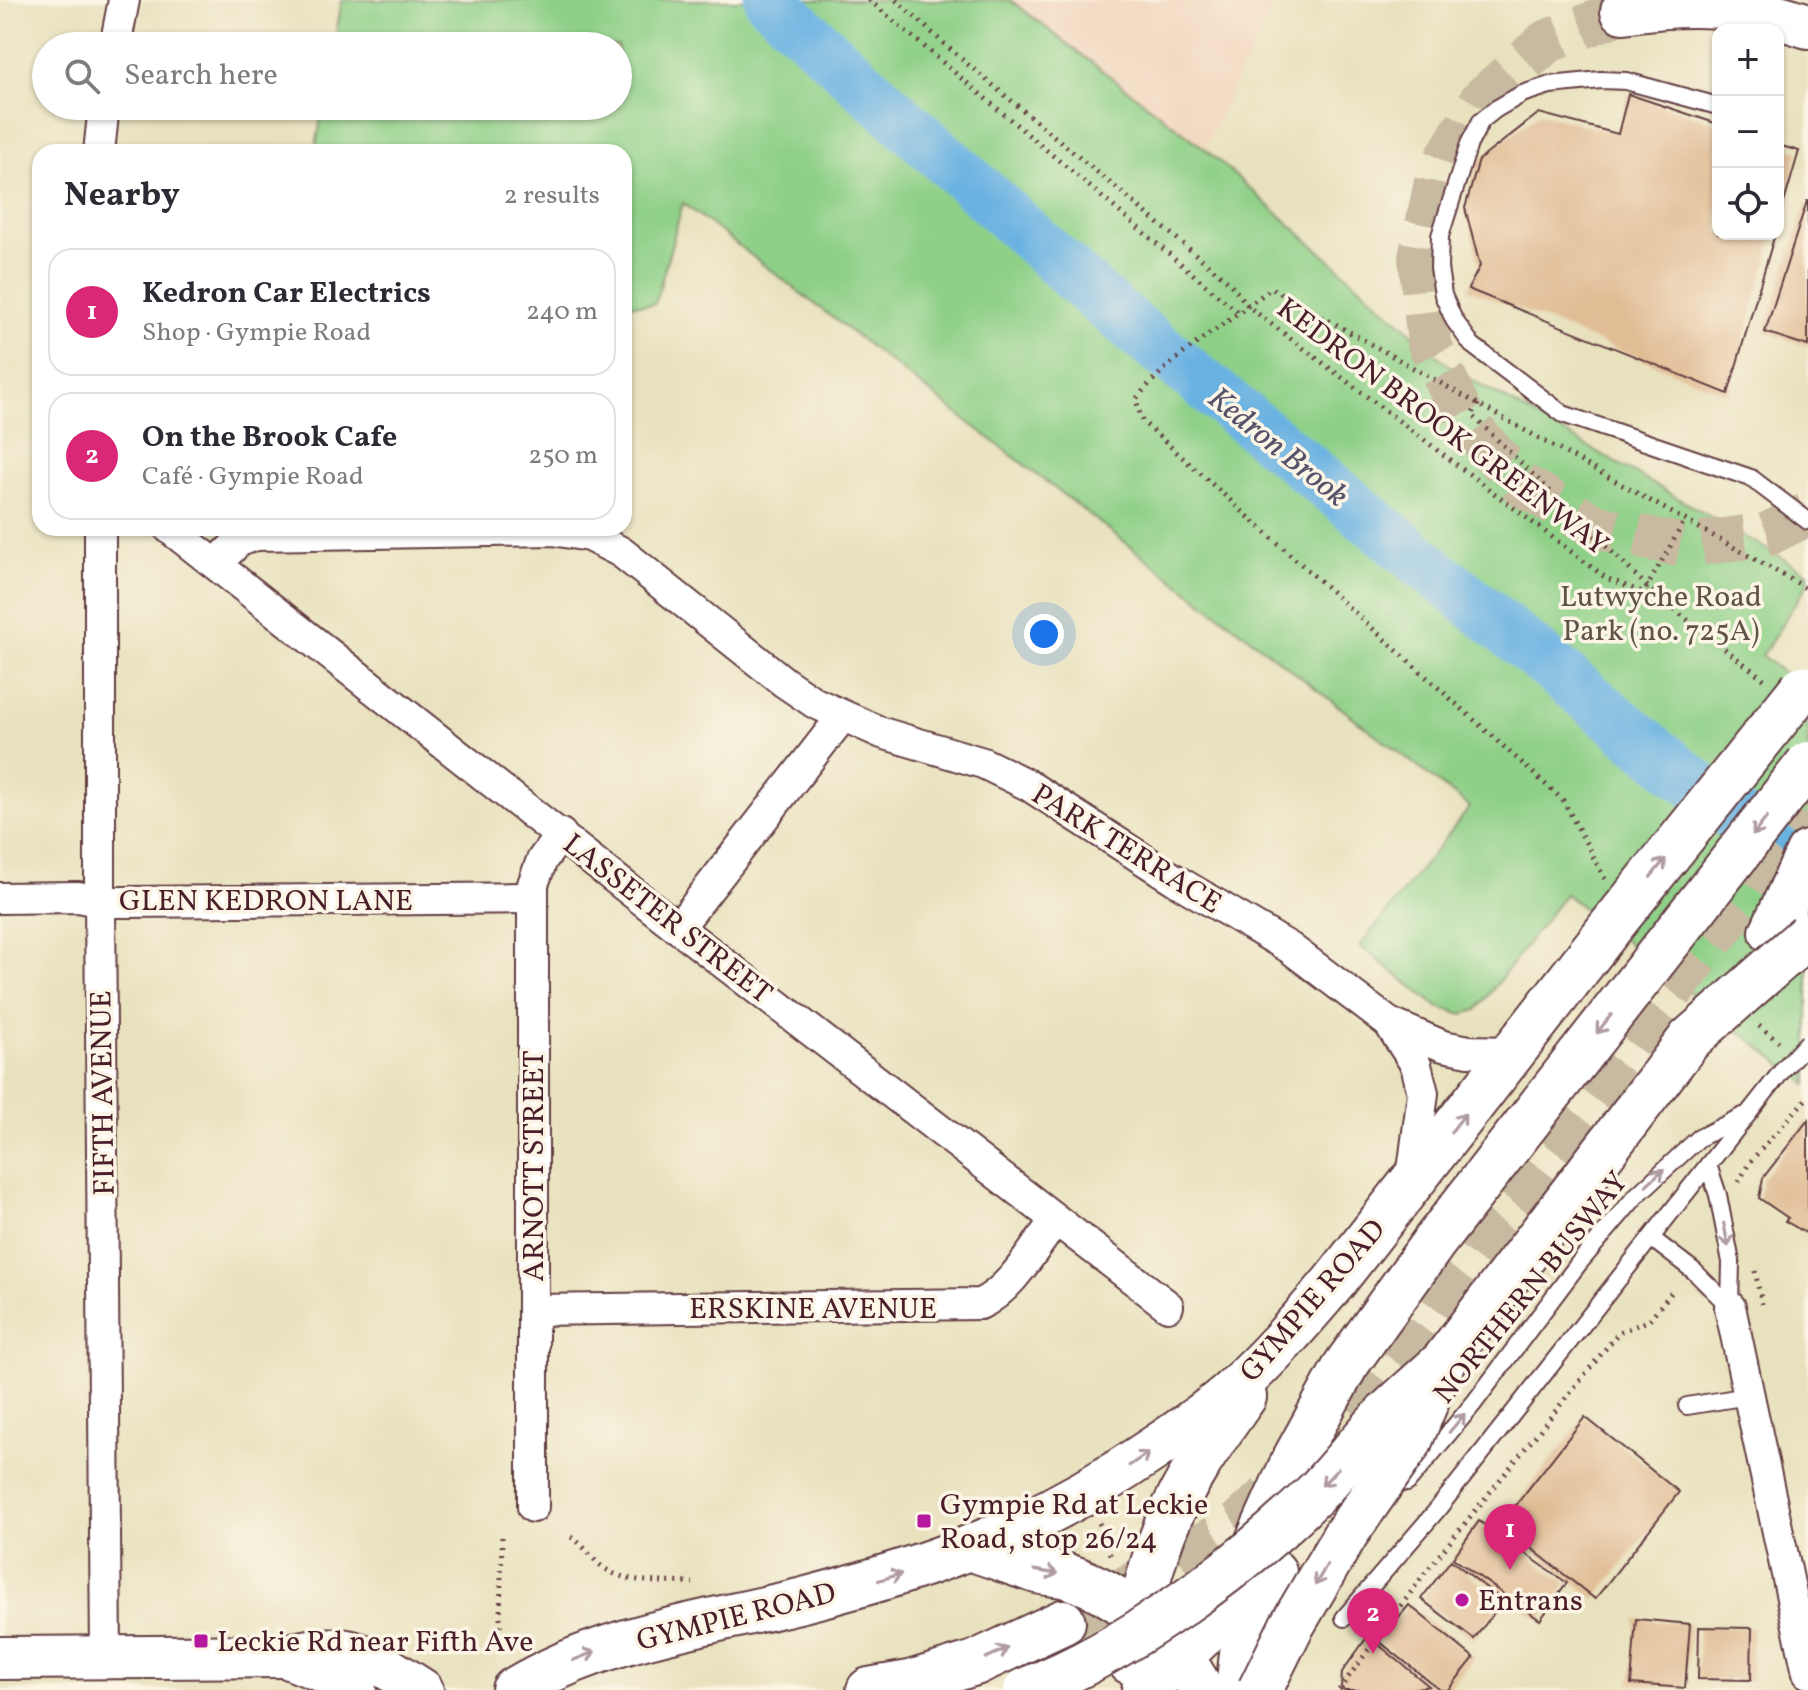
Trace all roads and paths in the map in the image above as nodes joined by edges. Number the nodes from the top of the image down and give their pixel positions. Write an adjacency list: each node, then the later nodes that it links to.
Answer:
1 (124, 0): 6 (street)
2 (869, 0): 11 (path)
3 (896, 0): 10 (path, KEDRON BROOK GREENWAY)
4 (1623, 11): 5 (highway)
5 (1808, 26)
6 (118, 32)
7 (1712, 104): 14 (lane)
8 (102, 120): 9 (street)
9 (100, 144)
10 (1249, 307): 11 (path); 12 (path); 21 (path, KEDRON BROOK GREENWAY)
11 (1239, 313): 27 (path)
12 (1478, 404): 13 (path); 21 (path)
13 (1685, 520): 20 (path); 21 (path)
14 (1808, 521)
15 (100, 536): 31 (street, FIFTH AVENUE)
16 (179, 536): 19 (street, LASSETER STREET)
17 (253, 536): 19 (street, PARK TERRACE)
18 (586, 536): 23 (street, PARK TERRACE)
19 (216, 564): 25 (street, LASSETER STREET)
20 (1808, 589)
21 (1645, 591): 22 (path)
22 (1794, 685): 38 (highway, GYMPIE ROAD, one-way to 22, bridge)
23 (842, 717): 32 (street); 35 (street, PARK TERRACE)
24 (1808, 764): 46 (highway, GYMPIE ROAD, one-way to 46, bridge)
25 (561, 834): 30 (street, ARNOTT STREET); 32 (street, LASSETER STREET)
26 (1808, 853): 33 (highway)
27 (1608, 886)
28 (1808, 890): 33 (highway)
29 (0, 898): 31 (street, GLEN KEDRON LANE)
30 (532, 898): 31 (street, GLEN KEDRON LANE); 50 (street, ARNOTT STREET)
31 (100, 902): 70 (street, FIFTH AVENUE)
32 (678, 928): 44 (street, LASSETER STREET)
33 (1790, 934): 53 (highway, bridge)
34 (1754, 1022): 37 (path)
35 (1389, 1023): 38 (street, PARK TERRACE); 42 (street, PARK TERRACE)
36 (1808, 1042): 40 (lane, NORTHERN BUSWAY, bridge)
37 (1786, 1047)
38 (1514, 1052): 42 (highway, GYMPIE ROAD, one-way to 38)
39 (1807, 1099): 43 (path)
40 (1748, 1113): 41 (lane, NORTHERN BUSWAY); 57 (lane, NORTHERN BUSWAY, one-way to 40)
41 (1708, 1165): 45 (lane, NORTHERN BUSWAY); 51 (lane, one-way to 51)
42 (1412, 1181): 52 (highway, GYMPIE ROAD)
43 (1739, 1187)
44 (1055, 1221): 49 (street, LASSETER STREET); 50 (street, ERSKINE AVENUE)
45 (1651, 1238): 51 (lane); 67 (lane, NORTHERN BUSWAY)
46 (1434, 1242): 56 (highway); 72 (highway, GYMPIE ROAD)
47 (1755, 1269): 51 (path)
48 (1672, 1292): 81 (path)
49 (1168, 1306)
50 (534, 1310): 58 (street, ARNOTT STREET)
51 (1732, 1321): 54 (street)
52 (1287, 1337): 63 (highway, GYMPIE ROAD, one-way to 52); 66 (highway)
53 (1443, 1362): 72 (highway, one-way to 72, bridge); 78 (highway, one-way to 78, bridge)
54 (1748, 1396): 55 (lane); 74 (street)
55 (1687, 1406)
56 (1339, 1429)
57 (1407, 1483)
58 (533, 1507)
59 (1100, 1524): 64 (path)
60 (502, 1537): 73 (path)
61 (571, 1537): 65 (path)
62 (1285, 1548): 72 (highway)
63 (972, 1549): 66 (highway, one-way to 66); 73 (highway, GYMPIE ROAD, one-way to 63)
64 (1110, 1551)
65 (693, 1583)
66 (1139, 1617): 72 (highway); 79 (highway)
67 (1344, 1618)
68 (1063, 1622): 77 (highway, one-way to 68)
69 (285, 1656): 70 (street); 75 (street); 76 (street)
70 (106, 1657): 71 (street)
71 (0, 1658)
72 (1230, 1658): 80 (highway, GYMPIE ROAD)
73 (510, 1672)
74 (1808, 1673)
75 (355, 1690)
76 (422, 1690)
77 (869, 1690)
78 (1026, 1690)
79 (1125, 1690)
80 (1144, 1690)
81 (1339, 1690)

